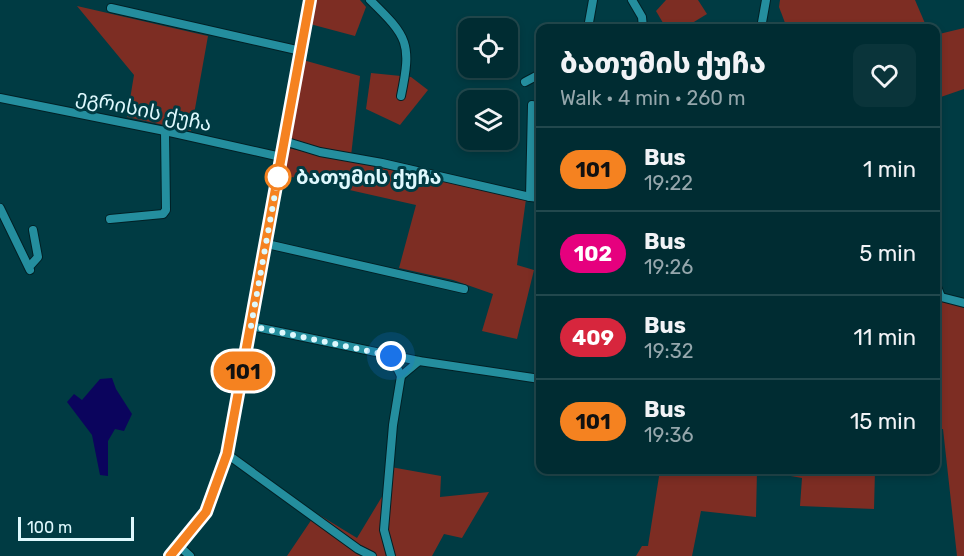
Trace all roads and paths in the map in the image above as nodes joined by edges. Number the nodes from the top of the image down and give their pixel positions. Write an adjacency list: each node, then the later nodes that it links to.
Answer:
1 (310, 0): 10 (street)
2 (370, 0): 13 (street)
3 (593, 0): 7 (street)
4 (632, 0): 8 (street)
5 (766, 0): 9 (street)
6 (111, 8): 10 (street)
7 (589, 24)
8 (643, 24)
9 (762, 24)
10 (301, 51): 17 (street)
11 (536, 76): 12 (street)
12 (525, 82)
13 (401, 96)
14 (0, 98): 16 (street, ეგრისის ქუჩა)
15 (532, 105): 19 (street)
16 (165, 130): 18 (street, ეგრისის ქუჩა); 21 (street)
17 (284, 141): 18 (street); 19 (street)
18 (281, 157): 23 (street)
19 (535, 197)
20 (0, 208): 22 (street)
21 (110, 219)
22 (33, 230)
23 (267, 244): 24 (street); 27 (street)
24 (464, 289)
25 (940, 299): 26 (street)
26 (964, 303)
27 (251, 326): 28 (street); 32 (street)
28 (391, 356): 29 (street); 30 (street)
29 (419, 361): 30 (street); 31 (street)
30 (401, 376): 37 (street)
31 (536, 379)
32 (227, 454): 33 (street); 36 (street)
33 (178, 546): 34 (street); 35 (street)
34 (170, 556)
35 (190, 556)
36 (372, 556)
37 (391, 556)

